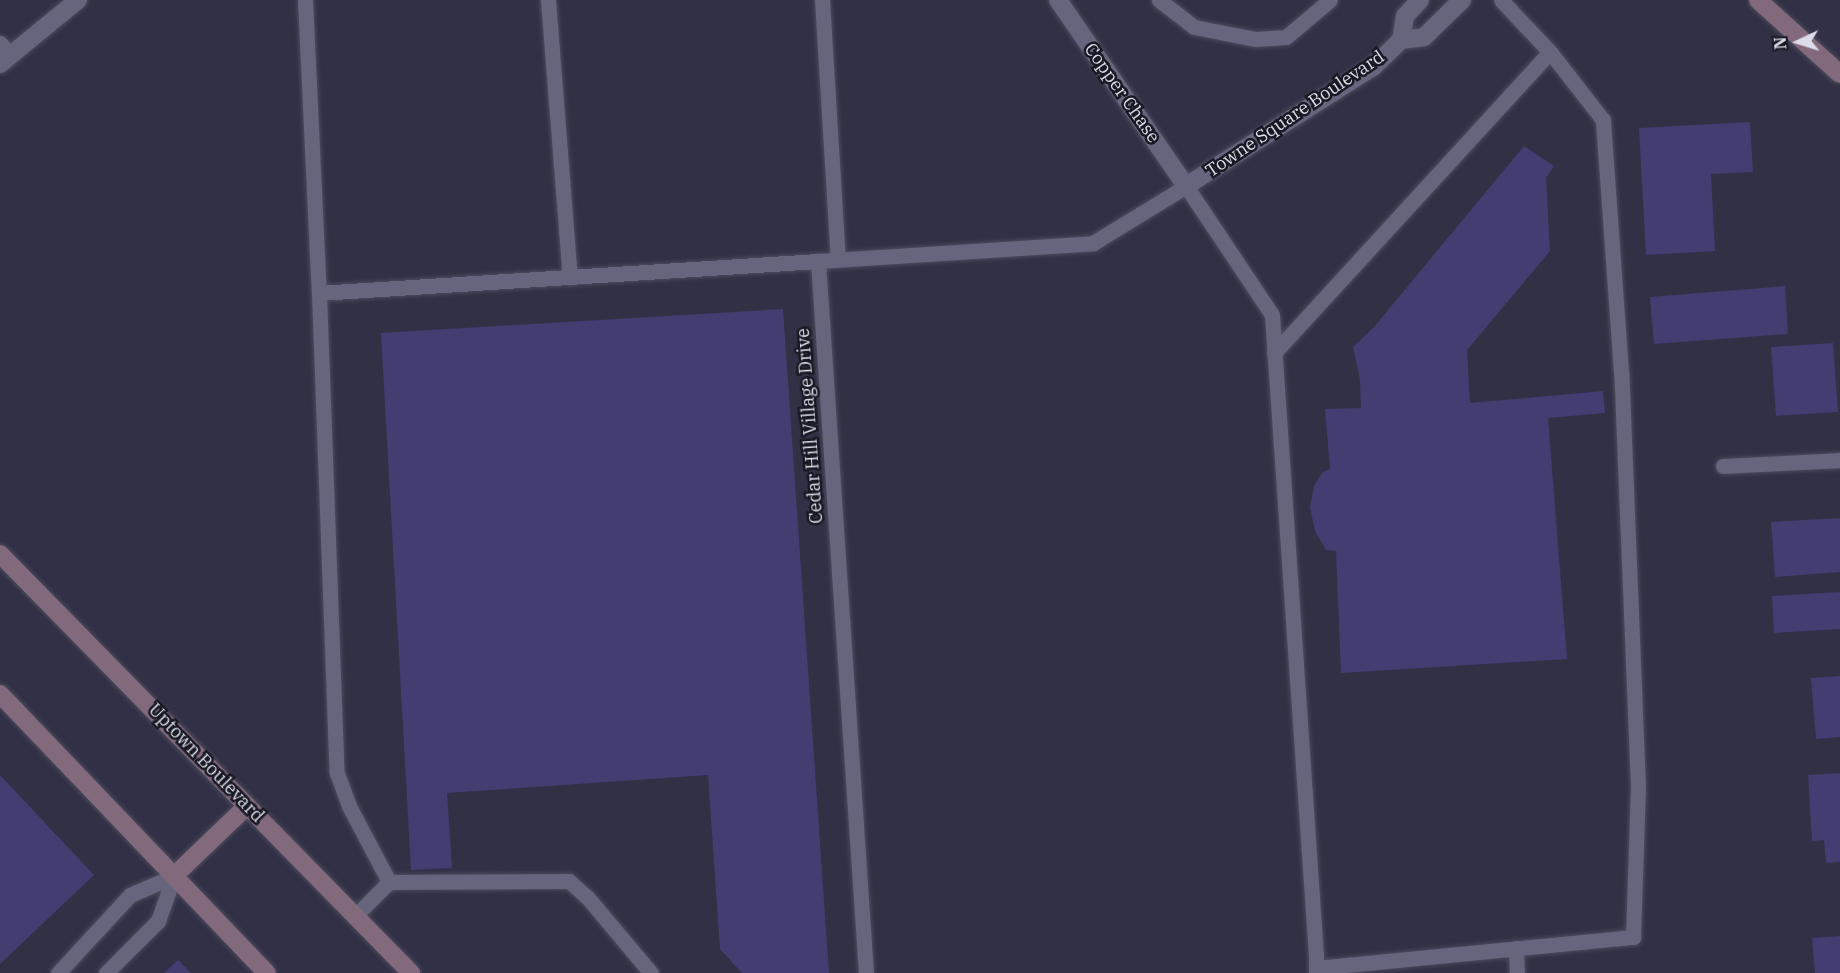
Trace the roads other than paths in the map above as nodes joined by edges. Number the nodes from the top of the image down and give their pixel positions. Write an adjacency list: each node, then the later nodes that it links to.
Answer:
1 (78, 0): 14 (street)
2 (305, 0): 20 (lane)
3 (548, 0): 19 (lane)
4 (822, 0): 17 (lane)
5 (1058, 0): 16 (street, Copper Chase)
6 (1159, 0): 7 (lane)
7 (1330, 0)
8 (1420, 0): 12 (street, Towne Square Boulevard)
9 (1462, 0): 12 (street, Towne Square Boulevard)
10 (1501, 0): 13 (lane)
11 (1758, 0): 15 (street)
12 (1401, 40): 16 (street, Towne Square Boulevard)
13 (1550, 52): 21 (lane); 30 (lane)
14 (3, 54)
15 (1840, 74)
16 (1186, 186): 17 (lane); 21 (lane)
17 (838, 259): 18 (lane)
18 (818, 261): 19 (lane); 37 (lane, Cedar Hill Village Drive)
19 (570, 277): 20 (lane)
20 (319, 293): 28 (lane)
21 (1274, 353): 31 (lane)
22 (1840, 460): 23 (lane)
23 (1724, 466)
24 (0, 554): 26 (street, Uptown Boulevard)
25 (0, 694): 27 (street)
26 (248, 806): 27 (street); 29 (street, Uptown Boulevard)
27 (174, 876): 32 (lane); 33 (lane); 34 (street)
28 (389, 882): 29 (lane); 36 (lane)
29 (355, 916): 35 (street, Uptown Boulevard)
30 (1516, 948): 31 (lane); 38 (lane)
31 (1316, 970)
32 (58, 973)
33 (106, 973)
34 (267, 973)
35 (411, 973)
36 (651, 973)
37 (866, 973)
38 (1517, 973)

